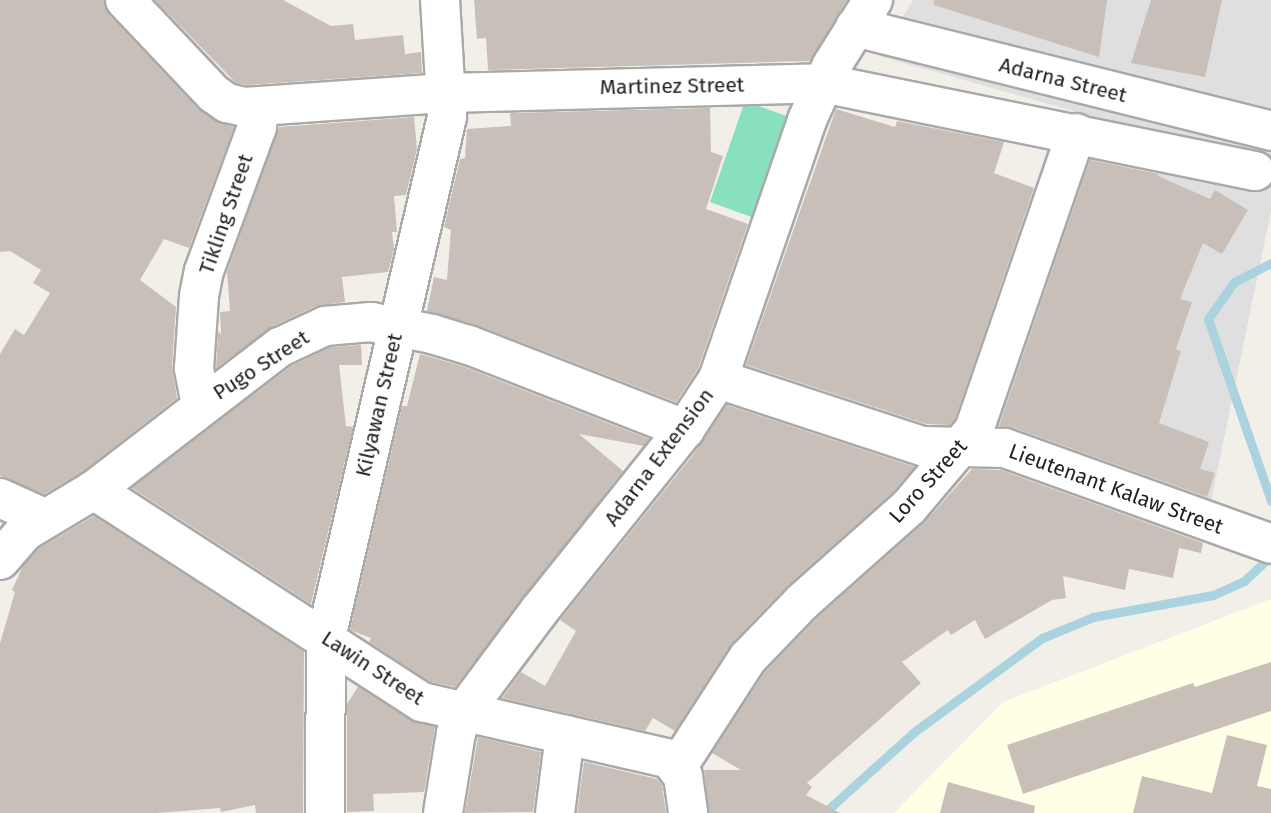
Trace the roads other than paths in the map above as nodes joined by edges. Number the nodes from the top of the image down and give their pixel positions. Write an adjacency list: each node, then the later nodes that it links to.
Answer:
1 (125, 0): 6 (street, Martinez Street)
2 (440, 0): 5 (street, Kilyawan Street)
3 (864, 14): 4 (street, Adarna Extension); 7 (street, Adarna Street)
4 (822, 83): 5 (street, Martinez Street); 8 (street, Martinez Street); 11 (street, Adarna Extension)
5 (447, 93): 6 (street, Martinez Street); 10 (street, Kilyawan Street)
6 (259, 107): 12 (street, Tikling Street)
7 (1271, 131)
8 (1076, 133): 9 (street, Martinez Street); 14 (street, Loro Street)
9 (1255, 171)
10 (397, 325): 12 (street, Pugo Street); 13 (street, Pugo Street); 20 (street, Kilyawan Street)
11 (718, 379): 13 (street, Adarna Extension); 14 (street, Lieutenant Kalaw Street)
12 (201, 405): 15 (street, Pugo Street)
13 (685, 429): 21 (street, Adarna Extension)
14 (960, 447): 18 (street, Lieutenant Kalaw Street); 23 (street, Loro Street)
15 (94, 490): 17 (street, Pugo Street); 20 (street, Lawin Street)
16 (0, 498): 17 (street)
17 (44, 518): 19 (street, Pugo Street)
18 (1258, 540)
19 (0, 560)
20 (326, 638): 21 (street, Lawin Street); 24 (street, Kilyawan Street)
21 (463, 713): 22 (street, Lawin Street); 25 (street, Adarna Extension)
22 (565, 735): 23 (street, Lawin Street); 26 (street)
23 (678, 766): 27 (street)
24 (325, 813)
25 (443, 813)
26 (555, 813)
27 (688, 813)

